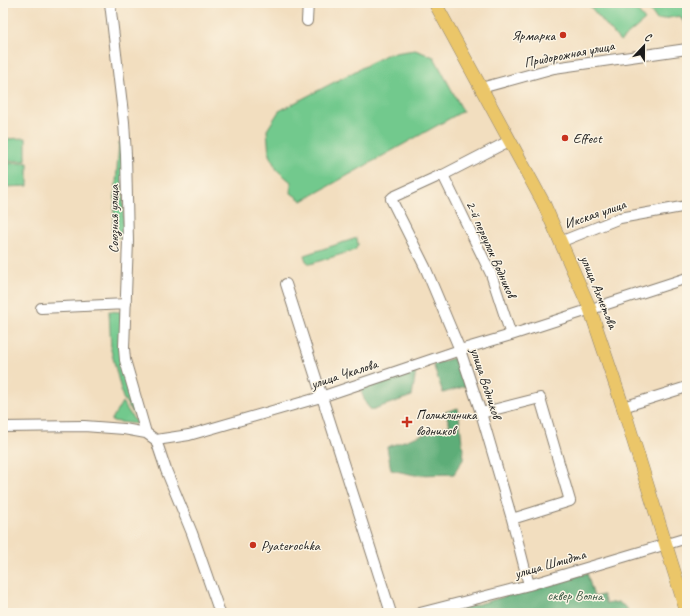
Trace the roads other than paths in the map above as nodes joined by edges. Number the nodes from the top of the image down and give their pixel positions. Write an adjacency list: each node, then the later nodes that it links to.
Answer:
1 (110, 3): 13 (street, Союзная улица)
2 (308, 3): 4 (street)
3 (435, 3): 6 (main road, улица Ахметова)
4 (307, 22)
5 (687, 49): 6 (street, Придорожная улица)
6 (481, 88): 7 (main road, улица Ахметова)
7 (509, 141): 8 (street); 10 (main road, улица Ахметова)
8 (443, 175): 16 (street, 2-й переулок Водников); 17 (street, улица Водников)
9 (687, 206): 10 (street, Икская улица)
10 (560, 242): 15 (main road, улица Ахметова)
11 (687, 278): 15 (street, улица Чкалова)
12 (286, 284): 19 (street)
13 (126, 304): 14 (street); 23 (street, Союзная улица)
14 (41, 308)
15 (590, 309): 16 (street, улица Чкалова); 20 (main road, улица Ахметова)
16 (511, 335): 17 (street, улица Чкалова)
17 (460, 350): 19 (street, улица Чкалова); 21 (street, улица Водников)
18 (687, 387): 20 (street)
19 (321, 397): 24 (street, улица Чкалова); 30 (street)
20 (622, 407): 27 (main road, улица Ахметова)
21 (481, 413): 25 (street, улица Водников); 25 (street)
22 (3, 427): 23 (street)
23 (146, 433): 24 (street)
24 (156, 440): 29 (street)
25 (512, 519): 28 (street, улица Водников)
26 (687, 538): 27 (street, улица Шмидта)
27 (666, 544): 28 (street, улица Шмидта); 32 (main road, улица Ахметова)
28 (529, 585): 31 (street, улица Шмидта)
29 (220, 613)
30 (391, 613)
31 (420, 613)
32 (687, 613)

